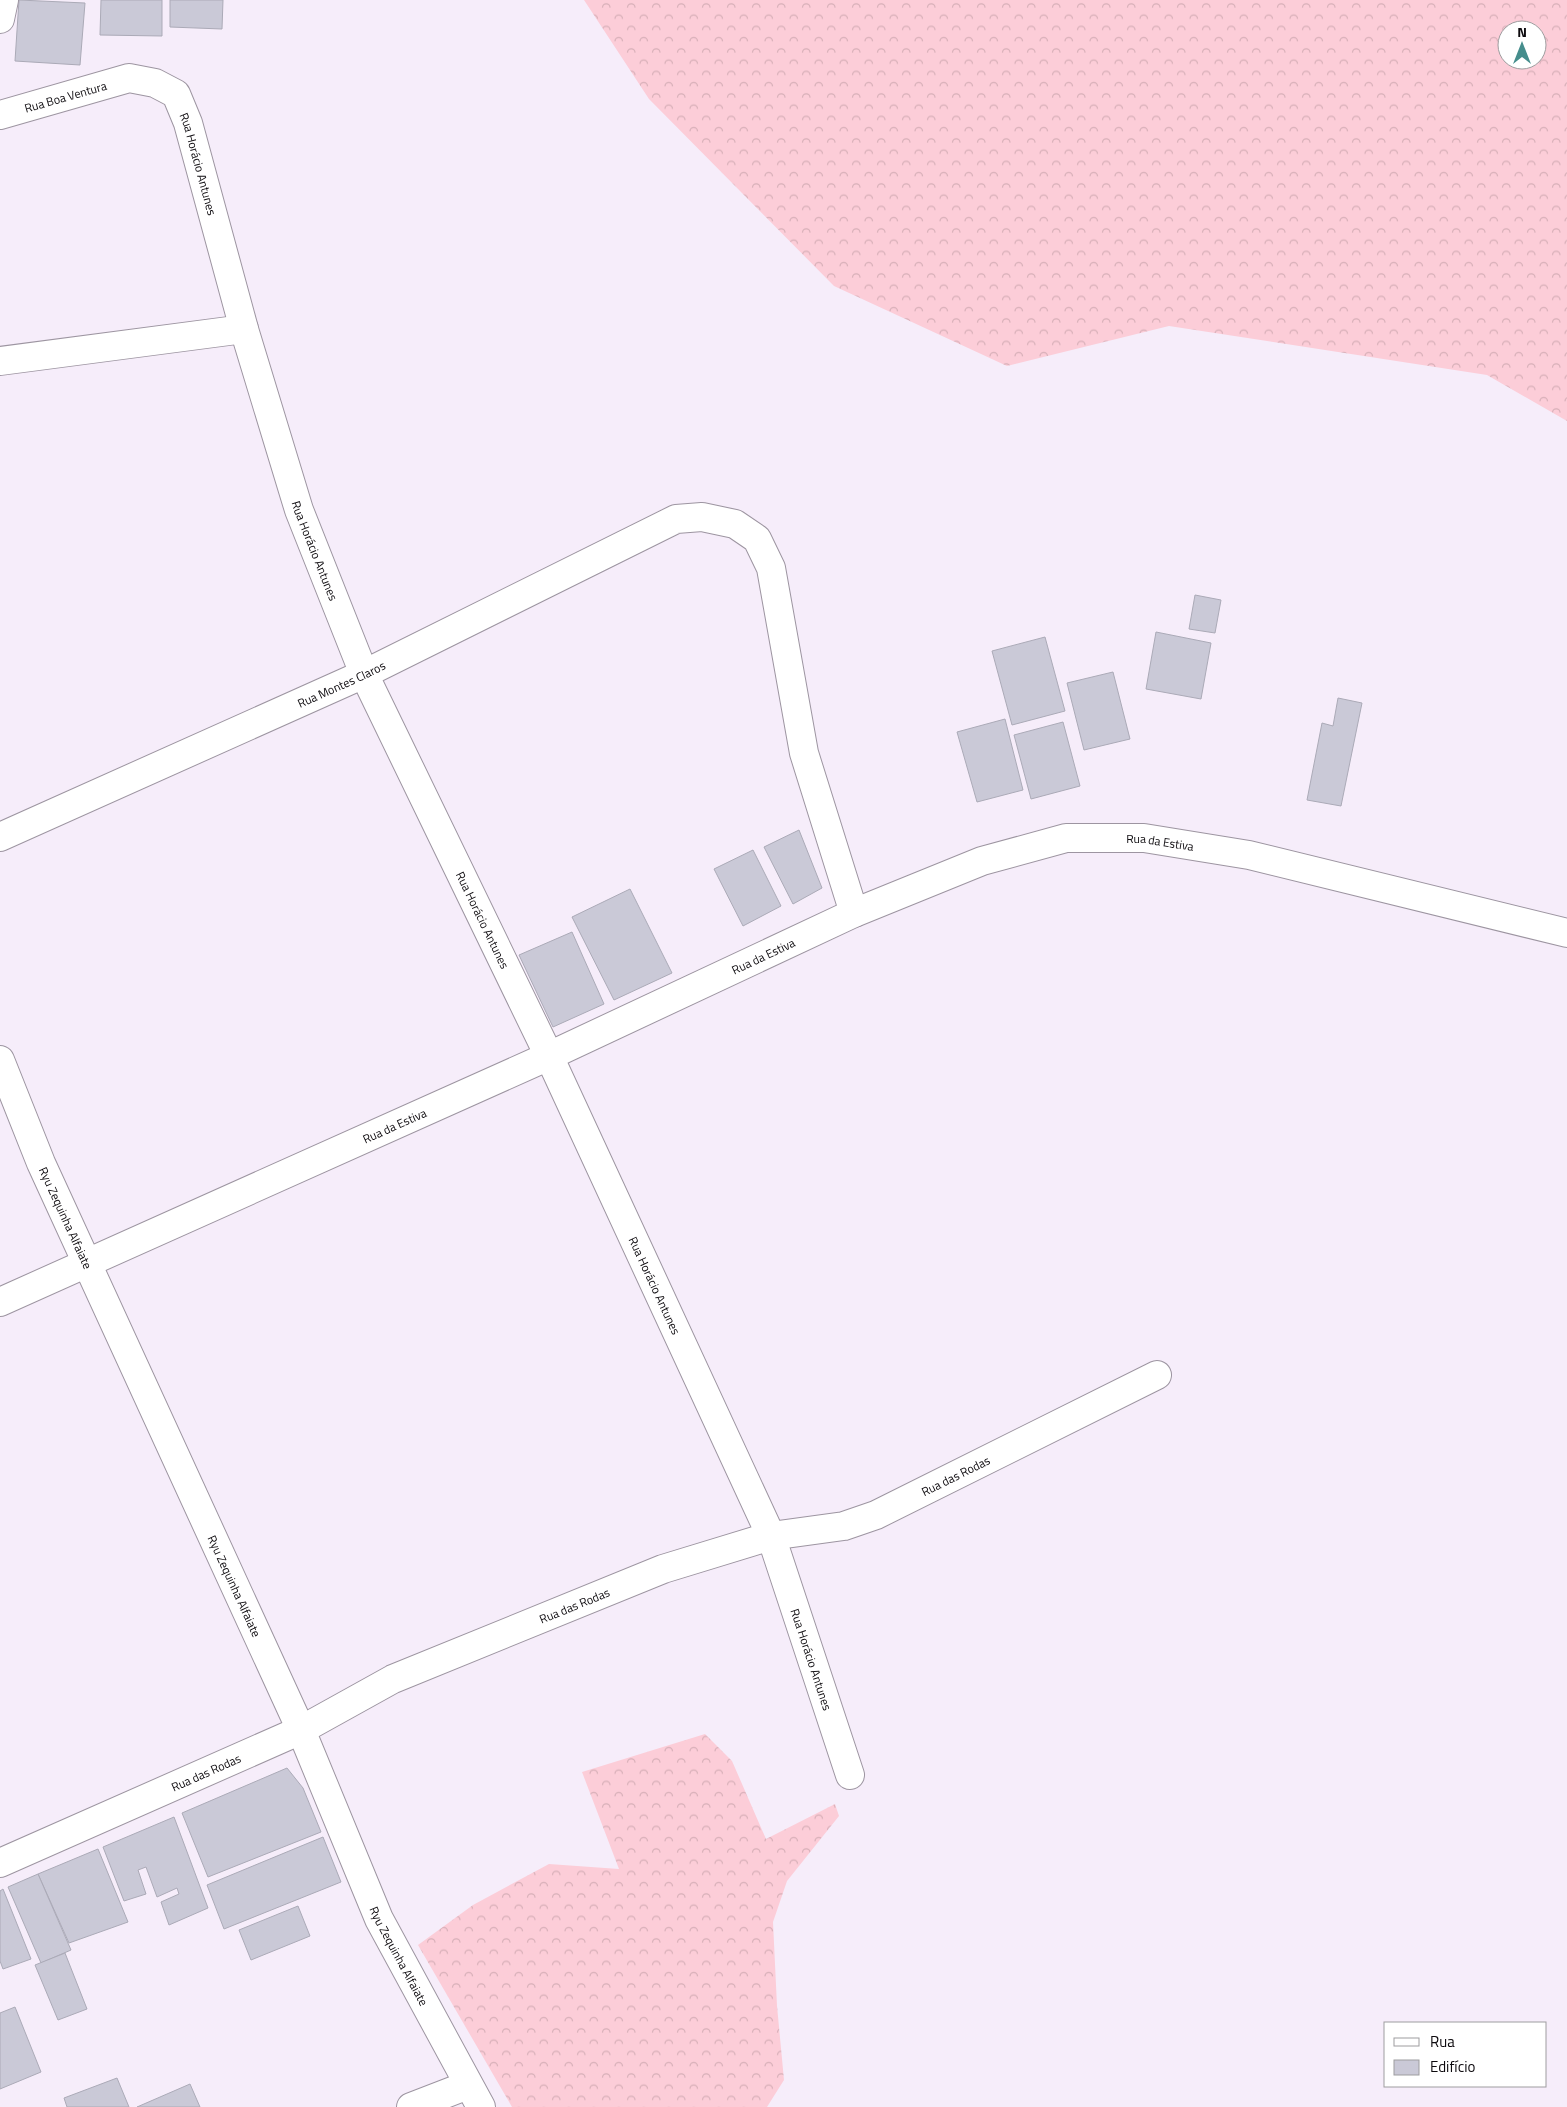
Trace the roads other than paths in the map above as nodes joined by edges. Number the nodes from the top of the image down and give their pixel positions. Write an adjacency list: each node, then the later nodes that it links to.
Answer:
1 (4, 0): 2 (street)
2 (0, 19)
3 (129, 78): 4 (street, Rua Boa Ventura); 5 (street, Rua Horácio Antunes)
4 (0, 115)
5 (244, 329): 6 (street); 7 (street, Rua Horácio Antunes)
6 (0, 361)
7 (364, 674): 8 (street, Rua Montes Claros); 9 (street, Rua Montes Claros); 11 (street, Rua Horácio Antunes)
8 (0, 837)
9 (854, 913): 10 (street, Rua da Estiva); 11 (street, Rua da Estiva)
10 (1567, 933)
11 (548, 1056): 13 (street, Rua da Estiva); 16 (street, Rua Horácio Antunes)
12 (0, 1060): 13 (street, Ryu Zequinha Alfaiate)
13 (86, 1262): 14 (street, Rua da Estiva); 17 (street, Ryu Zequinha Alfaiate)
14 (0, 1302)
15 (1157, 1375): 16 (street, Rua das Rodas)
16 (771, 1536): 17 (street, Rua das Rodas); 18 (street, Rua Horácio Antunes)
17 (301, 1730): 19 (street, Rua das Rodas); 20 (street, Ryu Zequinha Alfaiate)
18 (850, 1775)
19 (0, 1863)
20 (474, 2096): 21 (street)
21 (410, 2107)

